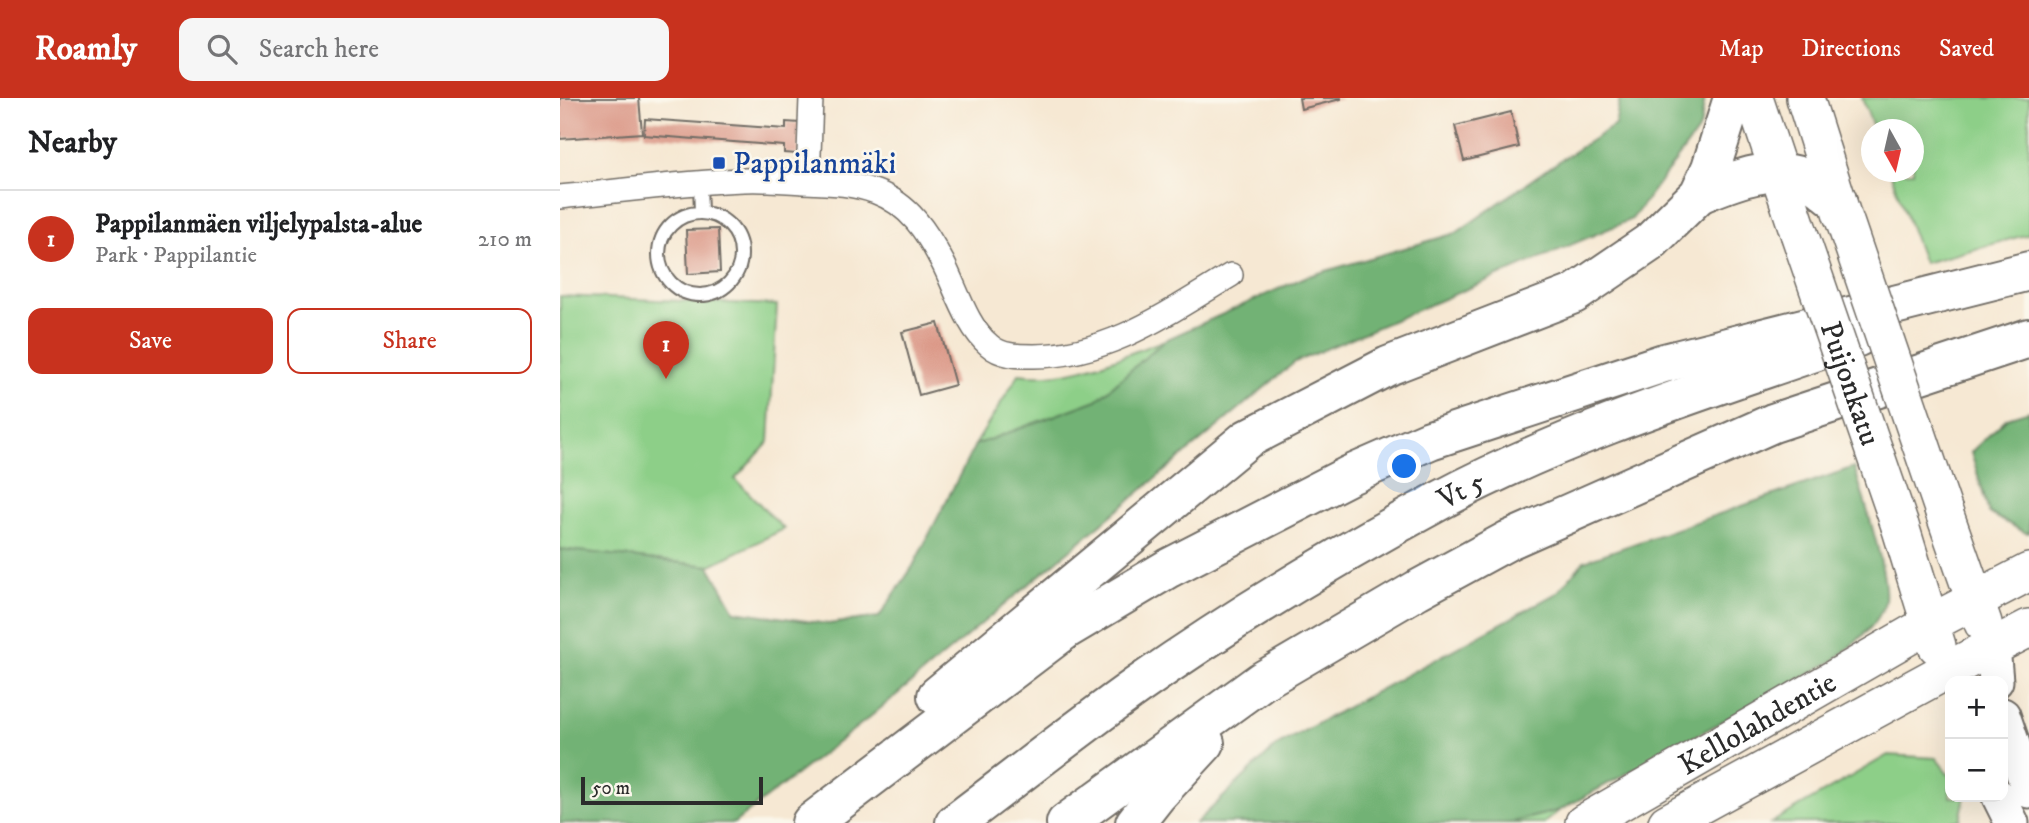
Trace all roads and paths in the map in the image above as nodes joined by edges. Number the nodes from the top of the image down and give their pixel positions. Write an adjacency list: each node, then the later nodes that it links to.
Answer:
1 (811, 98): 6 (street)
2 (1732, 98): 8 (highway)
3 (1754, 98): 5 (main road, Puijonkatu)
4 (1805, 98): 10 (main road, Puijonkatu)
5 (1780, 172): 8 (highway); 10 (highway); 18 (main road, Puijonkatu, bridge)
6 (808, 182): 7 (street); 13 (street)
7 (700, 184): 9 (street); 11 (lane)
8 (1699, 194): 28 (highway)
9 (560, 197)
10 (1840, 209): 17 (main road, Puijonkatu, bridge)
11 (701, 213): 11 (lane)
12 (2029, 271): 29 (highway)
13 (1231, 275)
14 (2029, 278): 30 (highway, Vt 5)
15 (2029, 338): 24 (highway)
16 (2029, 572): 17 (main road, Kellolahdentie)
17 (1974, 602): 18 (main road, Kellolahdentie); 20 (main road, Puijonkatu)
18 (1931, 623): 21 (main road, Puijonkatu); 33 (main road, Kellolahdentie)
19 (2029, 628): 20 (main road, Kellolahdentie)
20 (1994, 664): 22 (main road, Kellolahdentie)
21 (1946, 676)
22 (1956, 676)
23 (1945, 680): 34 (main road, Kellolahdentie)
24 (1262, 681): 31 (highway); 32 (highway)
25 (2008, 732): 26 (street)
26 (2020, 773)
27 (2002, 802): 35 (street)
28 (803, 823)
29 (811, 823)
30 (955, 823)
31 (1066, 823)
32 (1135, 823)
33 (1584, 823)
34 (1667, 823)
35 (2012, 823)

